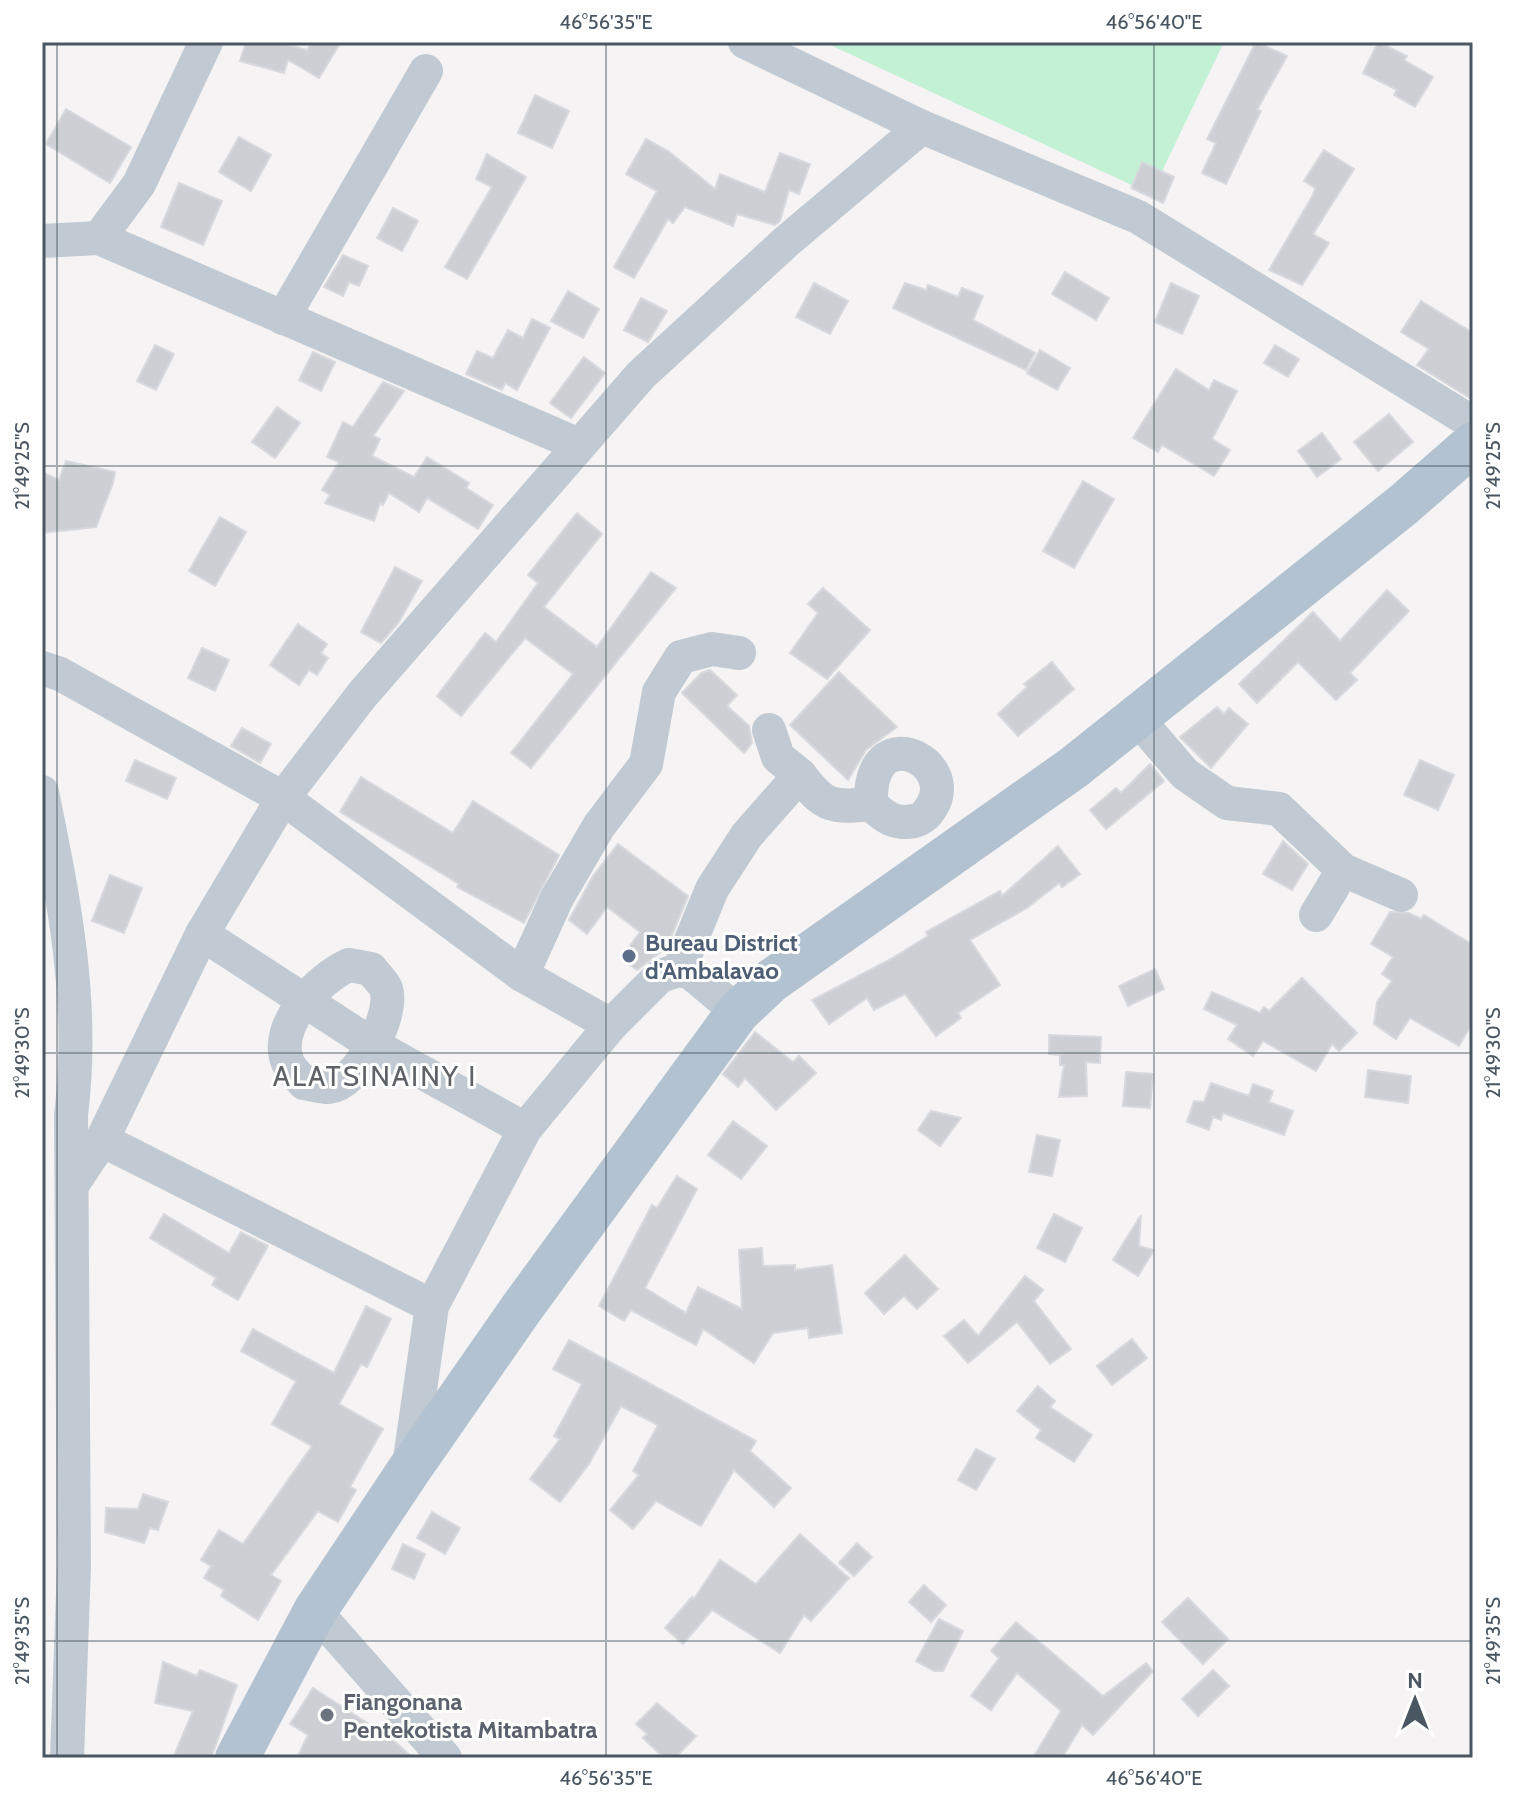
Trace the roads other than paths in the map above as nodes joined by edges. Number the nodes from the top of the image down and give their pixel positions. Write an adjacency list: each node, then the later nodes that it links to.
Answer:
1 (206, 42): 5 (street)
2 (745, 42): 4 (street)
3 (426, 71): 7 (street)
4 (922, 127): 8 (street); 10 (street)
5 (99, 238): 6 (street); 7 (street)
6 (42, 241)
7 (283, 318): 10 (street)
8 (1473, 423)
9 (1473, 444): 13 (main road)
10 (579, 445): 17 (street)
11 (739, 653): 24 (street)
12 (42, 668): 17 (street)
13 (1137, 718): 19 (street); 26 (main road)
14 (769, 730): 15 (street)
15 (800, 775): 18 (street); 23 (street)
16 (42, 792): 31 (street)
17 (283, 798): 22 (street); 24 (street)
18 (871, 804)
19 (1343, 870): 20 (street); 21 (street)
20 (1401, 895)
21 (1316, 915)
22 (202, 934): 25 (street); 30 (street)
23 (679, 970): 26 (street); 27 (street)
24 (522, 975): 27 (street)
25 (302, 1001): 28 (street); 28 (street); 28 (street)
26 (738, 1012): 34 (main road)
27 (611, 1025): 29 (street)
28 (373, 1045): 29 (street)
29 (525, 1129): 33 (street)
30 (102, 1140): 31 (street); 33 (street)
31 (74, 1182): 32 (street)
32 (56, 1254): 36 (street)
33 (432, 1306): 34 (street)
34 (409, 1470): 35 (main road)
35 (315, 1611): 37 (main road); 38 (street)
36 (67, 1758)
37 (237, 1758)
38 (445, 1758)

